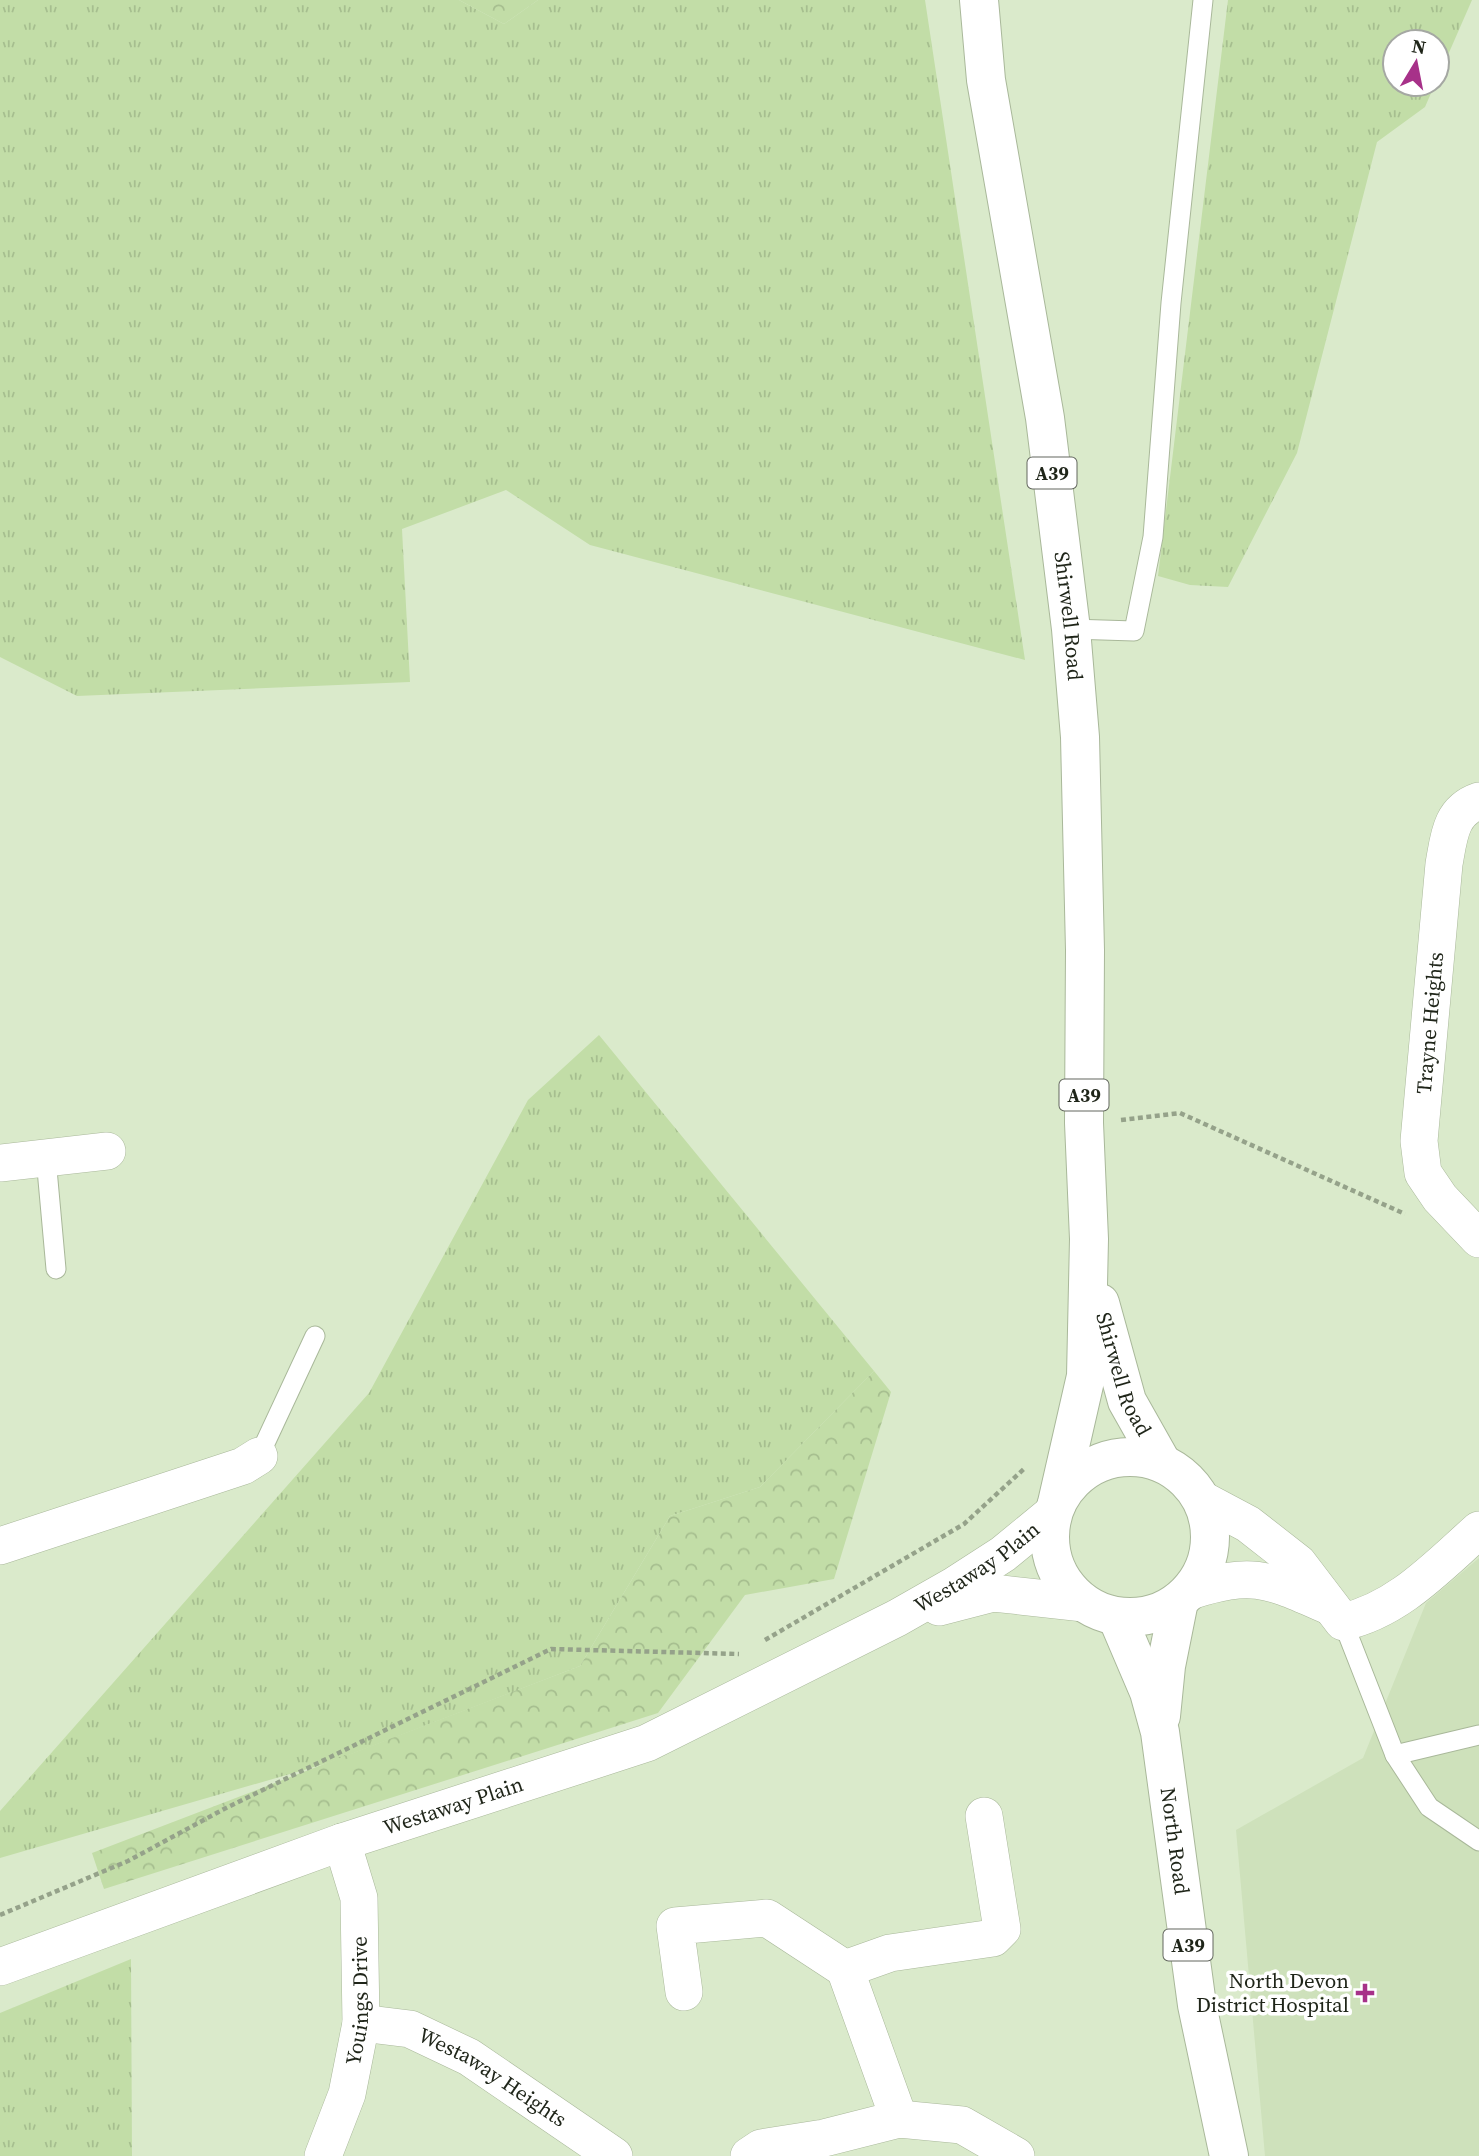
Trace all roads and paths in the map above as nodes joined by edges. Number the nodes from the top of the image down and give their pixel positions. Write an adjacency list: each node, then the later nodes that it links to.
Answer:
1 (979, 0): 3 (main road, Shirwell Road / A39)
2 (1203, 0): 3 (lane)
3 (1071, 629): 5 (main road, Shirwell Road / A39)
4 (1479, 801): 10 (street, Trayne Heights)
5 (1084, 1123): 9 (path); 11 (main road, Shirwell Road / A39)
6 (107, 1151): 7 (street)
7 (46, 1158): 8 (street); 12 (lane)
8 (0, 1163)
9 (1417, 1219)
10 (1479, 1238)
11 (1089, 1239): 16 (main road, Shirwell Road / A39); 18 (main road, Shirwell Road / A39)
12 (57, 1269)
13 (315, 1336): 14 (lane)
14 (258, 1456): 20 (street)
15 (1031, 1463): 25 (path)
16 (1162, 1463): 17 (main road); 18 (main road)
17 (1201, 1499): 21 (main road); 23 (street)
18 (1055, 1508): 22 (main road); 24 (street, Westaway Plain)
19 (1479, 1530): 23 (street)
20 (0, 1546)
21 (1184, 1596): 22 (main road); 23 (street); 27 (main road, North Road / A39)
22 (1100, 1610): 24 (street, Westaway Plain); 27 (main road, North Road / A39)
23 (1335, 1614): 29 (lane)
24 (897, 1618): 32 (street, Westaway Plain)
25 (763, 1641)
26 (751, 1647): 33 (path)
27 (1160, 1732): 43 (main road, North Road / A39)
28 (1479, 1735): 29 (lane)
29 (1395, 1755): 31 (lane)
30 (984, 1815): 35 (street)
31 (1479, 1841)
32 (342, 1842): 34 (street, Westaway Plain); 37 (street, Youings Drive)
33 (0, 1915)
34 (0, 1967)
35 (845, 1969): 36 (street); 38 (street)
36 (684, 1992)
37 (361, 2023): 39 (street, Youings Drive); 40 (street, Westaway Heights)
38 (899, 2119): 41 (street); 42 (street)
39 (323, 2156)
40 (614, 2156)
41 (749, 2156)
42 (1016, 2156)
43 (1229, 2156)

